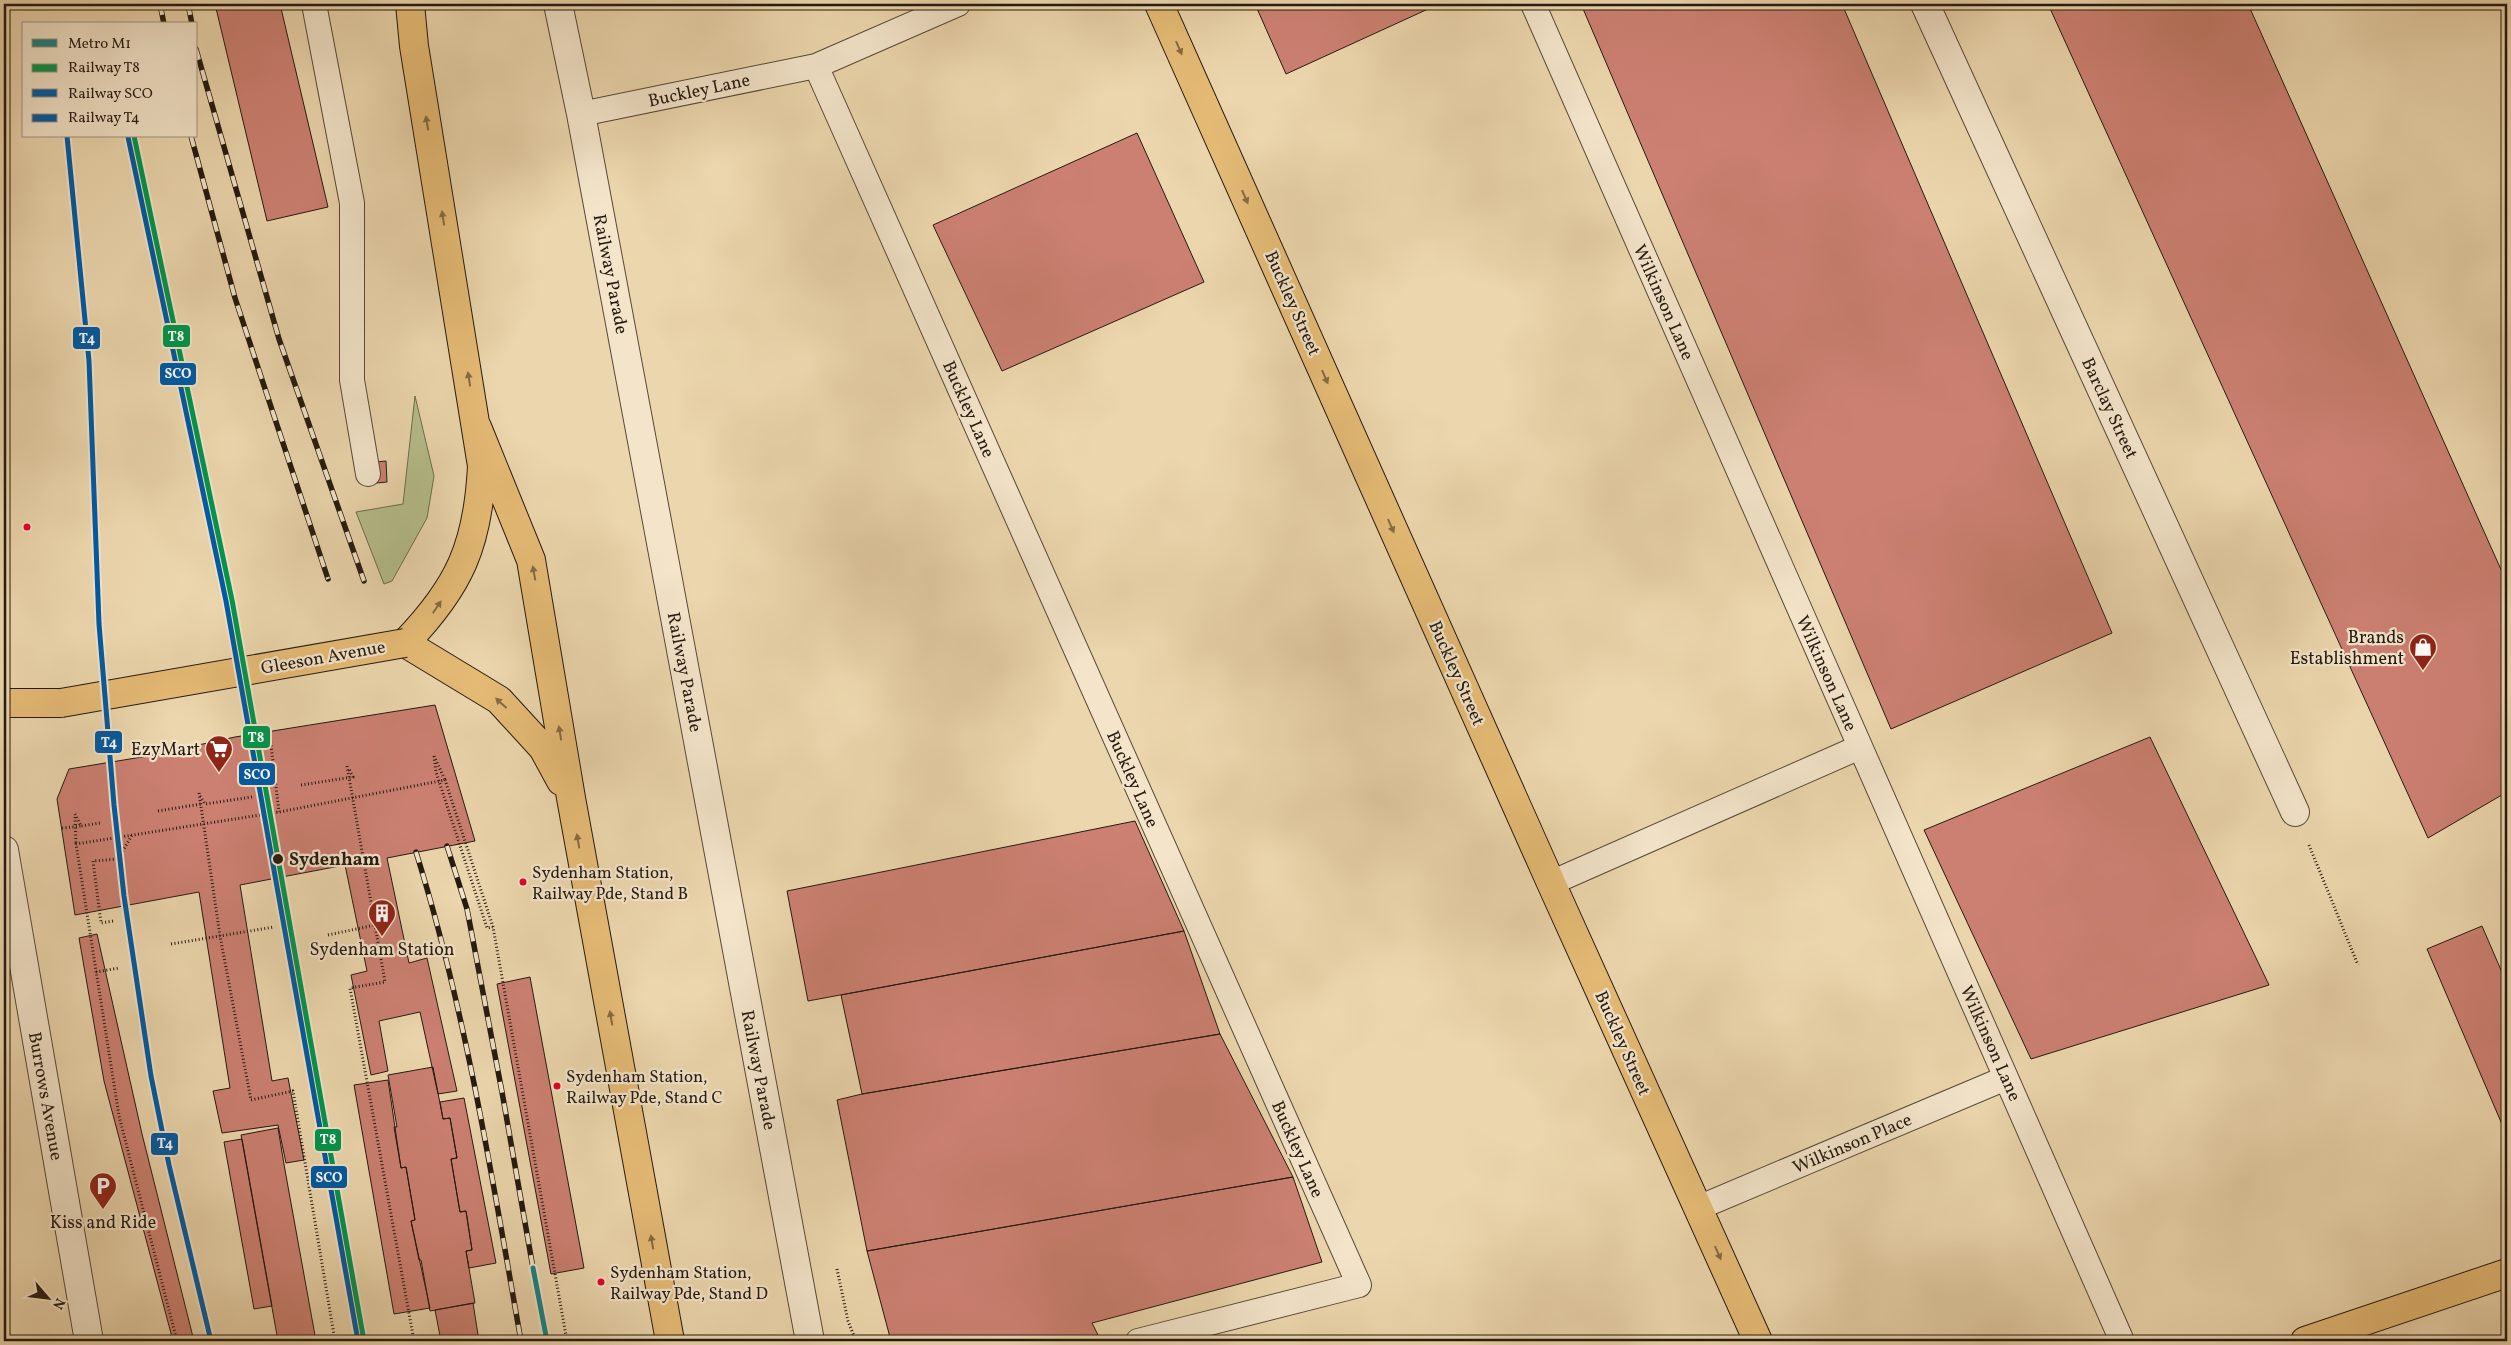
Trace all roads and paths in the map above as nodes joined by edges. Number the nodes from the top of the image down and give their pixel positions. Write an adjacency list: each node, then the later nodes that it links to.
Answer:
1 (314, 4): 11 (lane)
2 (410, 4): 10 (main road, one-way to 2)
3 (558, 4): 9 (street, Railway Parade)
4 (958, 4): 8 (lane, Buckley Lane)
5 (1159, 4): 32 (main road, Buckley Street, one-way to 32)
6 (1533, 4): 15 (lane, Wilkinson Lane)
7 (1924, 4): 24 (street, Barclay Street)
8 (816, 66): 9 (lane, Buckley Lane); 53 (lane, Buckley Lane)
9 (581, 114): 52 (street, Railway Parade)
10 (477, 427): 12 (main road, one-way to 10); 19 (main road, one-way to 10)
11 (368, 474)
12 (405, 643): 13 (main road, Gleeson Avenue, bridge); 19 (main road, one-way to 12)
13 (4, 703)
14 (269, 728): 23 (path)
15 (1860, 747): 32 (lane); 43 (lane, Wilkinson Lane)
16 (445, 780): 20 (path); 36 (path); 36 (path)
17 (301, 785): 20 (path)
18 (252, 796): 21 (path)
19 (571, 798): 51 (main road, one-way to 19)
20 (353, 799): 23 (path); 34 (path)
21 (205, 804): 22 (path); 26 (path)
22 (158, 811)
23 (279, 812): 26 (path)
24 (2295, 812): 40 (path)
25 (100, 823): 27 (path)
26 (203, 824): 29 (path); 38 (path)
27 (81, 826): 28 (path); 30 (path)
28 (62, 828)
29 (133, 835): 30 (path); 33 (path)
30 (76, 844): 42 (path)
31 (4, 850): 46 (street, Burrows Avenue)
32 (1551, 883): 44 (main road, Buckley Street)
33 (113, 921)
34 (376, 925): 37 (path); 49 (path)
35 (274, 927): 38 (path)
36 (493, 928): 50 (path)
37 (328, 935)
38 (220, 936): 39 (path); 48 (path)
39 (171, 944)
40 (2358, 965)
41 (119, 968): 42 (path)
42 (96, 972): 47 (path)
43 (2006, 1078): 44 (lane, Wilkinson Place); 55 (lane, Wilkinson Lane)
44 (1698, 1208): 54 (main road, Buckley Street, one-way to 54)
45 (2507, 1273): 56 (main road)
46 (89, 1341)
47 (177, 1341)
48 (335, 1341)
49 (414, 1341)
50 (567, 1341)
51 (670, 1341)
52 (810, 1341)
53 (1138, 1341)
54 (1758, 1341)
55 (2122, 1341)
56 (2305, 1341)

